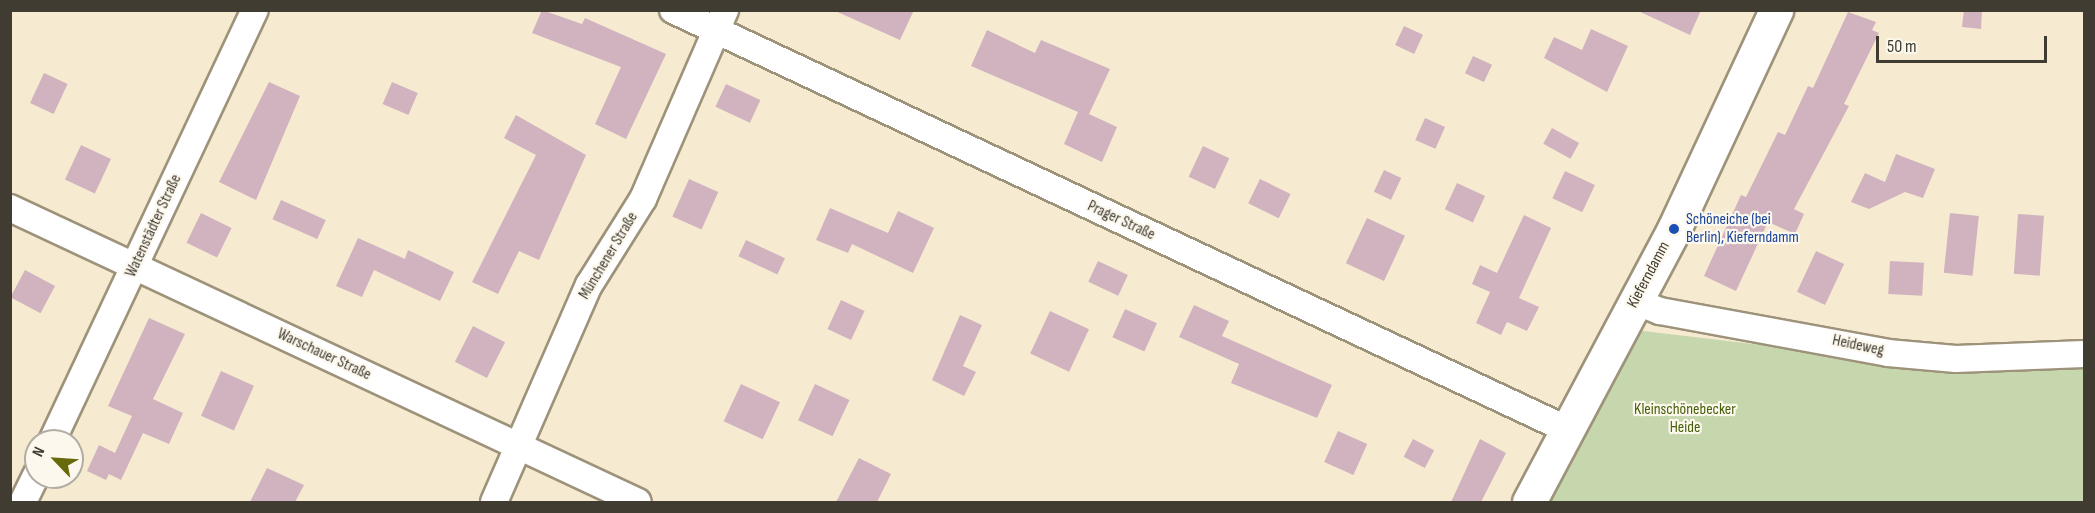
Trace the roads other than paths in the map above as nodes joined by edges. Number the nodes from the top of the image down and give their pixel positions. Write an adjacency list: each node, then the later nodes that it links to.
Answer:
1 (255, 10): 6 (street, Watenstädter Straße)
2 (673, 10): 4 (street, Prager Straße)
3 (1776, 10): 7 (street, Kieferndamm)
4 (720, 21): 10 (street, Prager Straße); 11 (street, Münchener Straße)
5 (10, 208): 6 (street, Warschauer Straße)
6 (134, 267): 9 (street, Watenstädter Straße); 11 (street, Warschauer Straße)
7 (1635, 301): 8 (street, Heideweg); 10 (street, Kieferndamm)
8 (2085, 354)
9 (58, 429)
10 (1570, 431): 14 (street, Kieferndamm)
11 (521, 447): 12 (street, Münchener Straße); 13 (street, Warschauer Straße)
12 (494, 502)
13 (638, 502)
14 (1529, 502)

